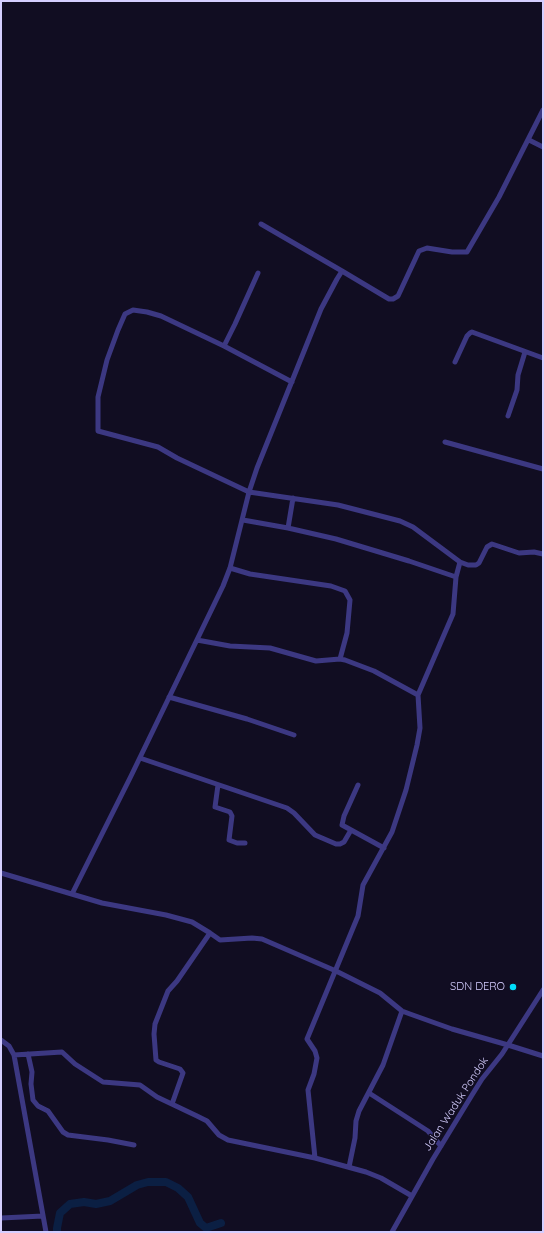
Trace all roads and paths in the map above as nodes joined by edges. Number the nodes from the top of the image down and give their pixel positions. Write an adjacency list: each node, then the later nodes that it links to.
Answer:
1 (543, 110): 2 (street)
2 (528, 140): 3 (street); 5 (street)
3 (543, 147)
4 (261, 224): 5 (street)
5 (342, 271): 11 (street)
6 (258, 272): 7 (street)
7 (224, 346): 11 (street); 15 (street)
8 (525, 352): 9 (street); 10 (street); 12 (street)
9 (543, 358)
10 (455, 362)
11 (292, 382): 15 (street)
12 (508, 416)
13 (445, 442): 14 (street)
14 (543, 469)
15 (249, 492): 16 (street); 17 (street)
16 (293, 498): 18 (street); 20 (street)
17 (243, 520): 18 (street); 21 (street)
18 (288, 528): 22 (street)
19 (543, 554): 20 (street)
20 (460, 562): 22 (street)
21 (230, 568): 23 (street); 24 (street)
22 (456, 577): 25 (street)
23 (197, 640): 24 (street); 26 (street)
24 (340, 659): 25 (street)
25 (418, 695): 33 (street)
26 (169, 697): 27 (street); 28 (street)
27 (294, 735)
28 (140, 758): 30 (street); 35 (street)
29 (358, 784): 31 (street)
30 (218, 785): 31 (street); 32 (street)
31 (351, 830): 33 (street)
32 (245, 843)
33 (384, 848): 37 (street)
34 (1, 873): 35 (street)
35 (72, 894): 36 (street)
36 (210, 933): 37 (street); 46 (street)
37 (336, 972): 39 (street); 49 (street)
38 (543, 990): 41 (street, Jalan Waduk Pondok)
39 (402, 1011): 41 (street); 45 (street)
40 (1, 1040): 43 (street)
41 (508, 1045): 44 (street); 48 (street, Jalan Waduk Pondok)
42 (28, 1054): 43 (street); 46 (street); 47 (street)
43 (14, 1055): 52 (street)
44 (543, 1056)
45 (369, 1093): 48 (street); 50 (street)
46 (172, 1104): 49 (street)
47 (134, 1145)
48 (441, 1146): 51 (street, Jalan Waduk Pondok)
49 (315, 1158): 50 (street)
50 (349, 1167): 51 (street)
51 (412, 1196): 55 (street, Jalan Waduk Pondok)
52 (44, 1216): 53 (street); 54 (street)
53 (1, 1218)
54 (46, 1232)
55 (392, 1232)

